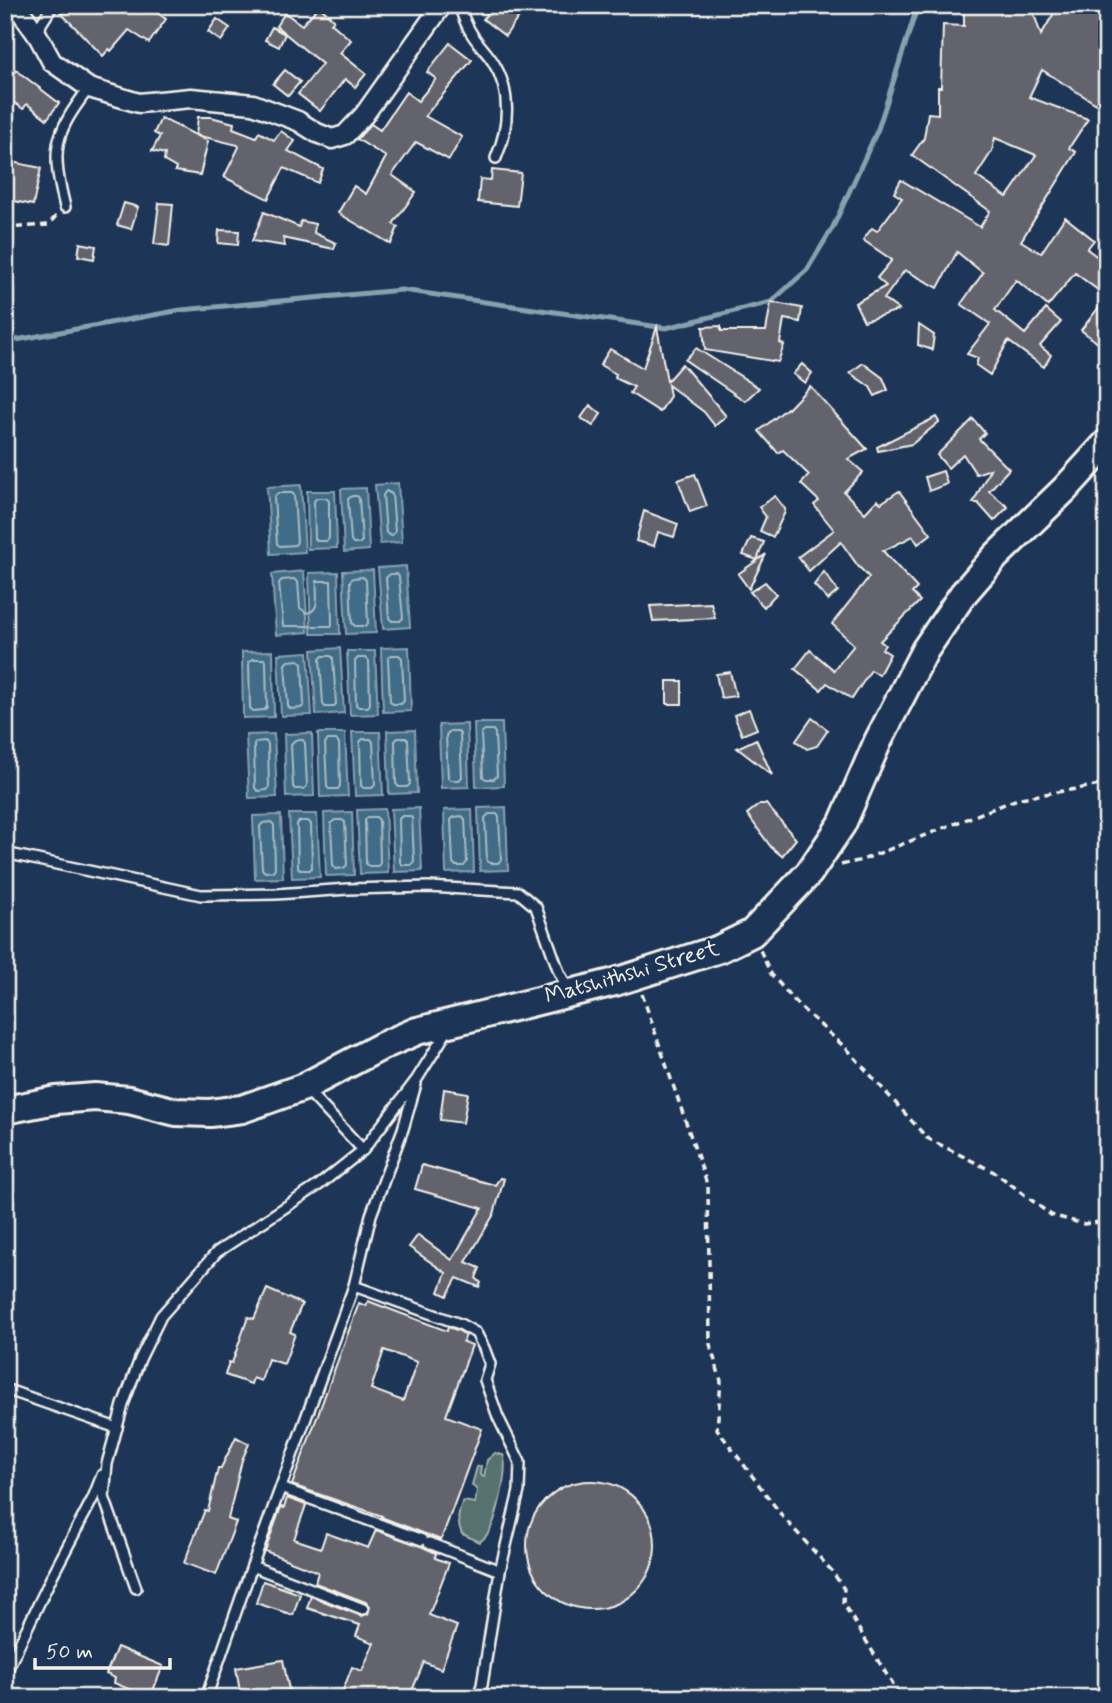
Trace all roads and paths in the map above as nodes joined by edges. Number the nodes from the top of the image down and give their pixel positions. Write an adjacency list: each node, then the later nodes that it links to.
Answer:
1 (16, 5): 5 (street)
2 (53, 5): 5 (lane)
3 (442, 5): 6 (street)
4 (459, 5): 7 (lane)
5 (38, 36): 6 (street)
6 (89, 88): 8 (lane)
7 (496, 158)
8 (65, 207): 9 (path)
9 (5, 228)
10 (1107, 443): 13 (main road, Matshithshi Street)
11 (1107, 785): 13 (path)
12 (5, 853): 16 (lane)
13 (808, 873): 14 (main road, Matshithshi Street)
14 (752, 933): 15 (main road, Matshithshi Street); 22 (path)
15 (636, 976): 16 (main road, Matshithshi Street); 35 (path)
16 (569, 992): 17 (main road, Matshithshi Street)
17 (452, 1023): 18 (lane); 19 (main road, Matshithshi Street)
18 (417, 1079): 21 (lane); 23 (lane)
19 (304, 1087): 20 (main road, Matshithshi Street); 21 (lane)
20 (5, 1110)
21 (363, 1150): 25 (lane)
22 (1107, 1220)
23 (354, 1286): 27 (lane); 29 (lane)
24 (5, 1389): 25 (lane)
25 (117, 1428): 26 (lane)
26 (107, 1464): 30 (lane); 32 (lane)
27 (281, 1488): 28 (lane); 29 (lane)
28 (252, 1566): 31 (lane); 33 (lane)
29 (500, 1571): 34 (lane)
30 (136, 1588)
31 (363, 1609)
32 (5, 1674)
33 (206, 1698)
34 (477, 1698)
35 (901, 1698)

